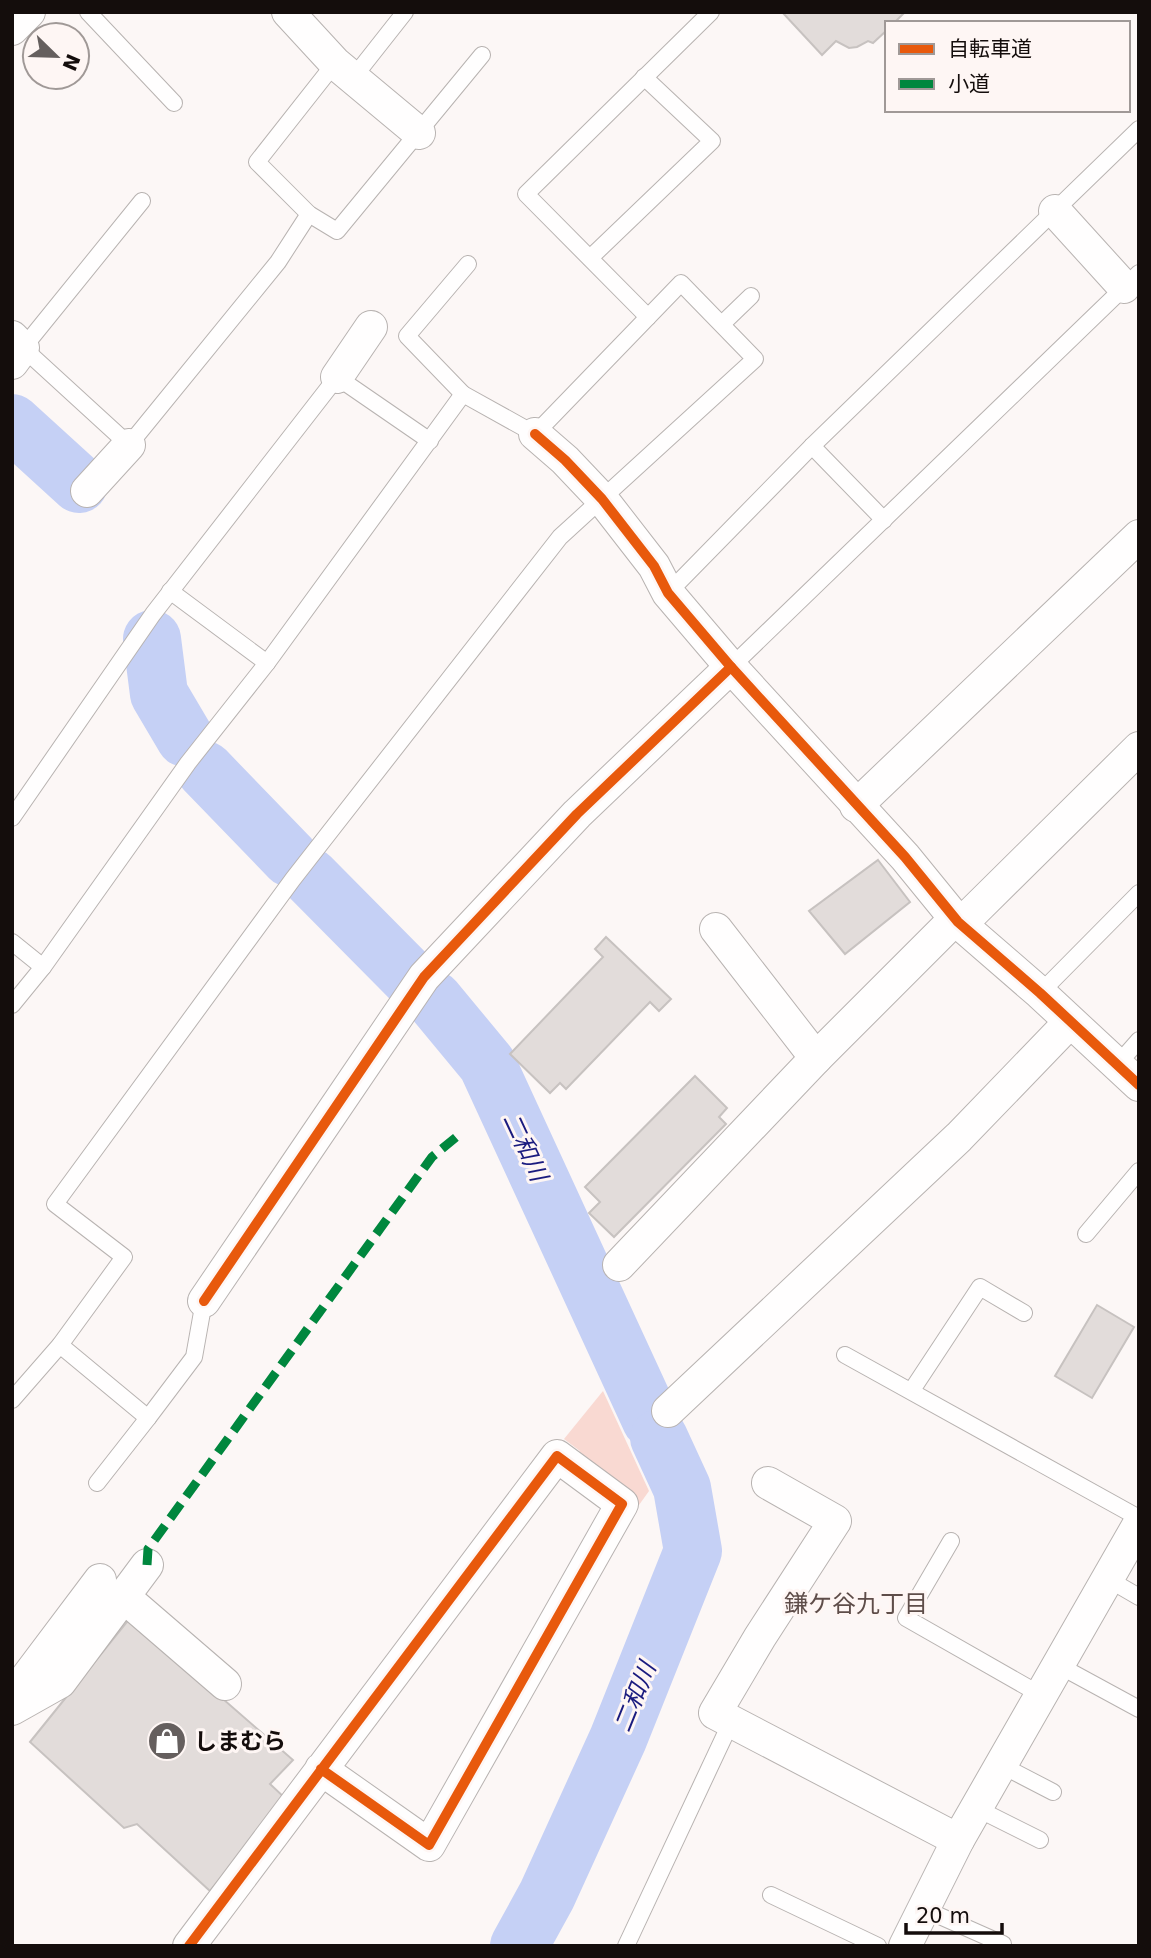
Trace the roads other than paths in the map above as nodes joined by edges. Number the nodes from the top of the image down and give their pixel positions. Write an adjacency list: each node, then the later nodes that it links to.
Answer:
1 (29, 12): 6 (street)
2 (88, 12): 10 (lane)
3 (288, 12): 8 (street)
4 (405, 12): 8 (lane)
5 (711, 12): 9 (lane)
6 (12, 29)
7 (482, 55): 12 (lane)
8 (344, 70): 12 (street); 15 (lane)
9 (644, 77): 16 (lane); 16 (lane)
10 (174, 103)
11 (1139, 129): 14 (lane)
12 (419, 133): 15 (lane)
13 (142, 201): 23 (lane)
14 (1055, 211): 18 (street); 29 (lane)
15 (309, 214): 28 (lane)
16 (590, 258): 20 (lane)
17 (468, 264): 25 (lane)
18 (1132, 280): 32 (lane)
19 (751, 296): 21 (lane)
20 (649, 317): 21 (lane); 26 (lane)
21 (722, 324): 31 (lane)
22 (371, 327): 24 (street)
23 (16, 349): 28 (lane)
24 (337, 377): 27 (lane); 34 (lane)
25 (463, 394): 26 (lane); 27 (lane)
26 (535, 434): 31 (street)
27 (430, 441): 36 (lane)
28 (128, 445): 30 (street)
29 (812, 446): 32 (lane); 35 (lane)
30 (87, 491)
31 (601, 499): 35 (street); 57 (lane)
32 (884, 520): 37 (lane)
33 (1139, 536): 39 (street)
34 (170, 592): 36 (lane); 40 (lane)
35 (668, 593): 37 (street)
36 (267, 663): 45 (lane)
37 (731, 667): 39 (street); 55 (street)
38 (1139, 748): 42 (street)
39 (856, 806): 42 (street)
40 (12, 818)
41 (1139, 893): 46 (lane)
42 (958, 922): 46 (street); 50 (street)
43 (716, 929): 50 (street)
44 (12, 942): 45 (lane)
45 (43, 967): 47 (lane)
46 (1040, 993): 48 (street)
47 (12, 1005)
48 (1070, 1022): 51 (street); 61 (street)
49 (1139, 1040): 51 (lane)
50 (816, 1058): 54 (street)
51 (1128, 1075)
52 (1139, 1171): 53 (lane)
53 (1086, 1234)
54 (619, 1265)
55 (204, 1301): 62 (lane)
56 (1024, 1313): 59 (lane)
57 (60, 1345): 60 (lane); 62 (lane)
58 (845, 1355): 59 (lane)
59 (912, 1391): 65 (lane)
60 (12, 1400)
61 (668, 1411)
62 (148, 1418): 63 (lane)
63 (97, 1483)
64 (768, 1483): 78 (street)
65 (1139, 1518)
66 (1139, 1524): 69 (street)
67 (951, 1541): 74 (lane)
68 (147, 1565): 70 (street)
69 (1108, 1579): 71 (lane); 72 (street)
70 (112, 1588): 73 (street); 75 (street); 76 (street)
71 (1139, 1597)
72 (1058, 1665): 74 (street); 77 (lane)
73 (225, 1684)
74 (1041, 1695): 79 (street)
75 (12, 1698)
76 (12, 1709)
77 (1139, 1709)
78 (731, 1722): 83 (street); 89 (lane)
79 (1001, 1765): 81 (lane); 82 (street)
80 (321, 1769): 80 (street); 88 (street)
81 (1052, 1792)
82 (976, 1808): 83 (street); 84 (lane)
83 (958, 1840): 86 (street)
84 (1040, 1840)
85 (771, 1895): 90 (lane)
86 (924, 1909): 87 (lane); 91 (street)
87 (1003, 1944)
88 (189, 1946)
89 (626, 1946)
90 (878, 1946)
91 (905, 1946)

